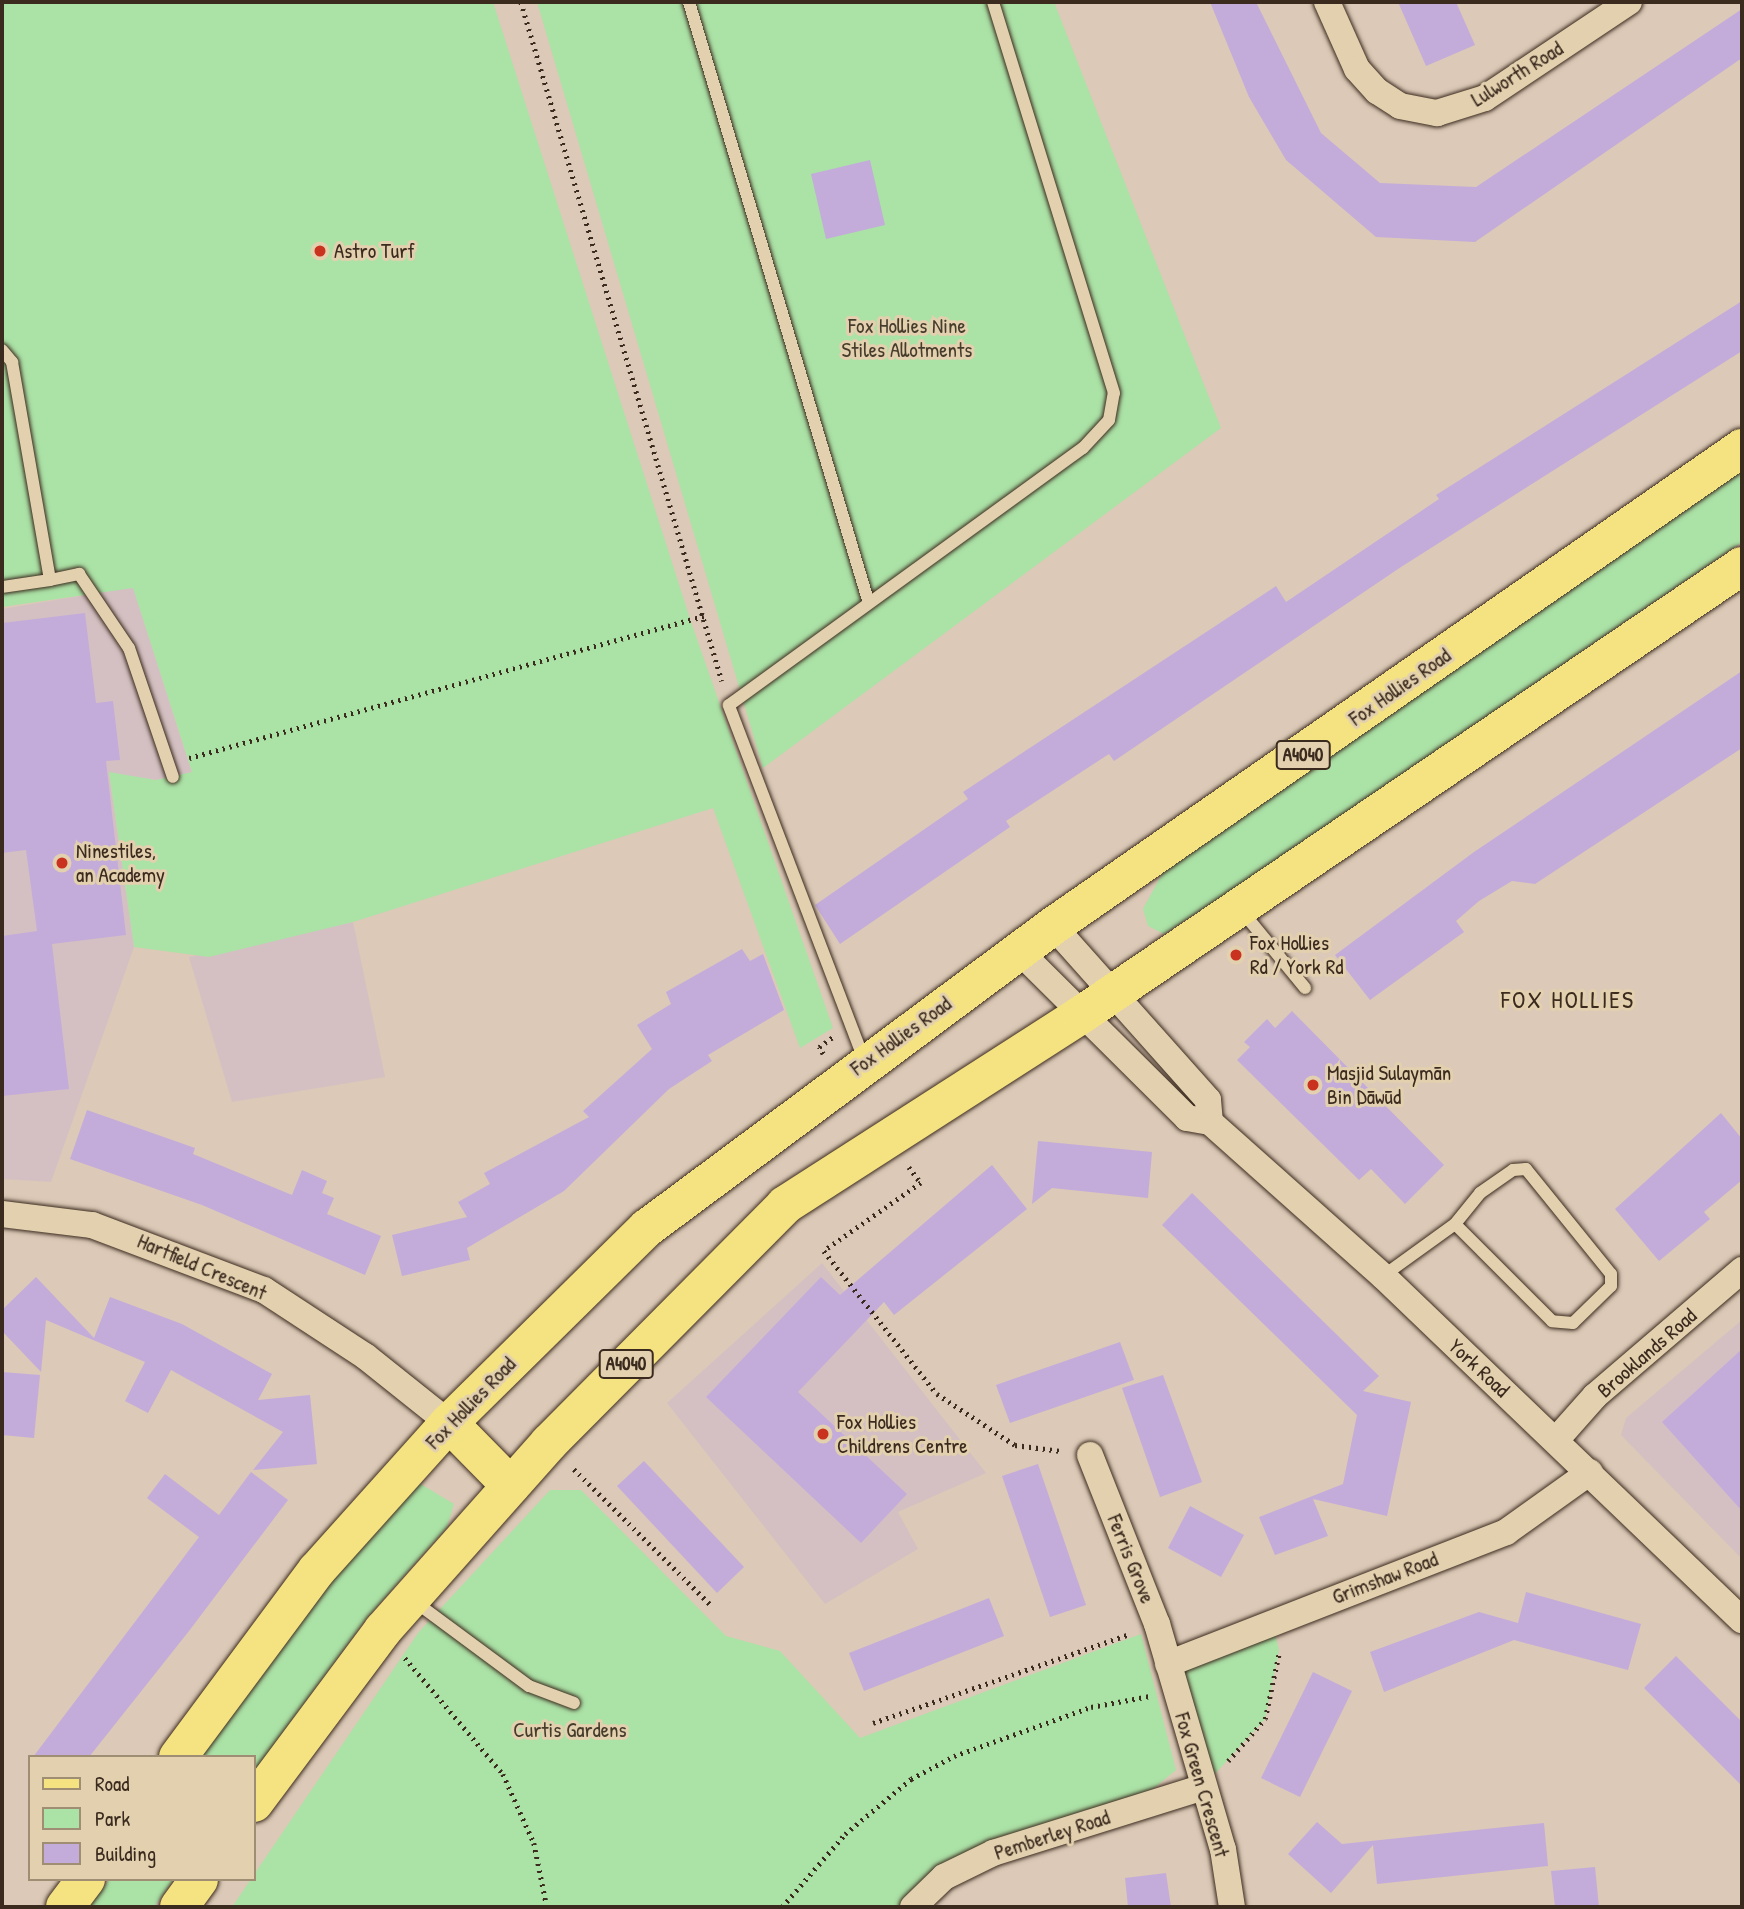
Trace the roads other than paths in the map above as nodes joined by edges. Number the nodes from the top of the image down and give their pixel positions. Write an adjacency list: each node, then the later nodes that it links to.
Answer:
1 (689, 2): 10 (lane)
2 (993, 2): 10 (lane)
3 (1327, 2): 4 (street, Lulworth Road)
4 (1629, 2)
5 (2, 349): 8 (lane)
6 (1742, 448): 13 (main road, Fox Hollies Road / A4040)
7 (1742, 566): 12 (main road, A4040)
8 (50, 580): 9 (lane); 11 (lane)
9 (2, 587)
10 (868, 600): 17 (lane)
11 (173, 777)
12 (1239, 907): 15 (lane); 16 (main road, A4040)
13 (1053, 926): 14 (main road, Fox Hollies Road / A4040); 16 (street, York Road)
14 (1019, 951): 16 (street, York Road); 17 (main road, Fox Hollies Road / A4040)
15 (1305, 988)
16 (1096, 1004): 18 (street, York Road); 18 (street, York Road); 27 (main road, A4040)
17 (865, 1063): 23 (main road, Fox Hollies Road / A4040)
18 (1210, 1122): 22 (street, York Road)
19 (2, 1214): 23 (street, Hartfield Crescent)
20 (1455, 1224): 20 (lane); 22 (lane)
21 (1742, 1270): 24 (street, Brooklands Road)
22 (1383, 1276): 24 (street, York Road)
23 (449, 1423): 27 (main road); 32 (main road, Fox Hollies Road / A4040)
24 (1556, 1440): 26 (street, York Road)
25 (1090, 1455): 30 (street, Ferris Grove)
26 (1590, 1472): 29 (street, York Road); 30 (street, Grimshaw Road)
27 (511, 1486): 28 (main road, A4040)
28 (411, 1598): 31 (lane); 34 (main road, A4040)
29 (1742, 1620)
30 (1168, 1664): 33 (street, Fox Green Crescent)
31 (573, 1703)
32 (179, 1755)
33 (1203, 1787): 39 (street, Pemberley Road); 40 (street, Fox Green Crescent)
34 (256, 1800)
35 (84, 1881): 37 (main road)
36 (198, 1881): 38 (main road)
37 (65, 1907)
38 (179, 1907)
39 (913, 1907)
40 (1232, 1907)

